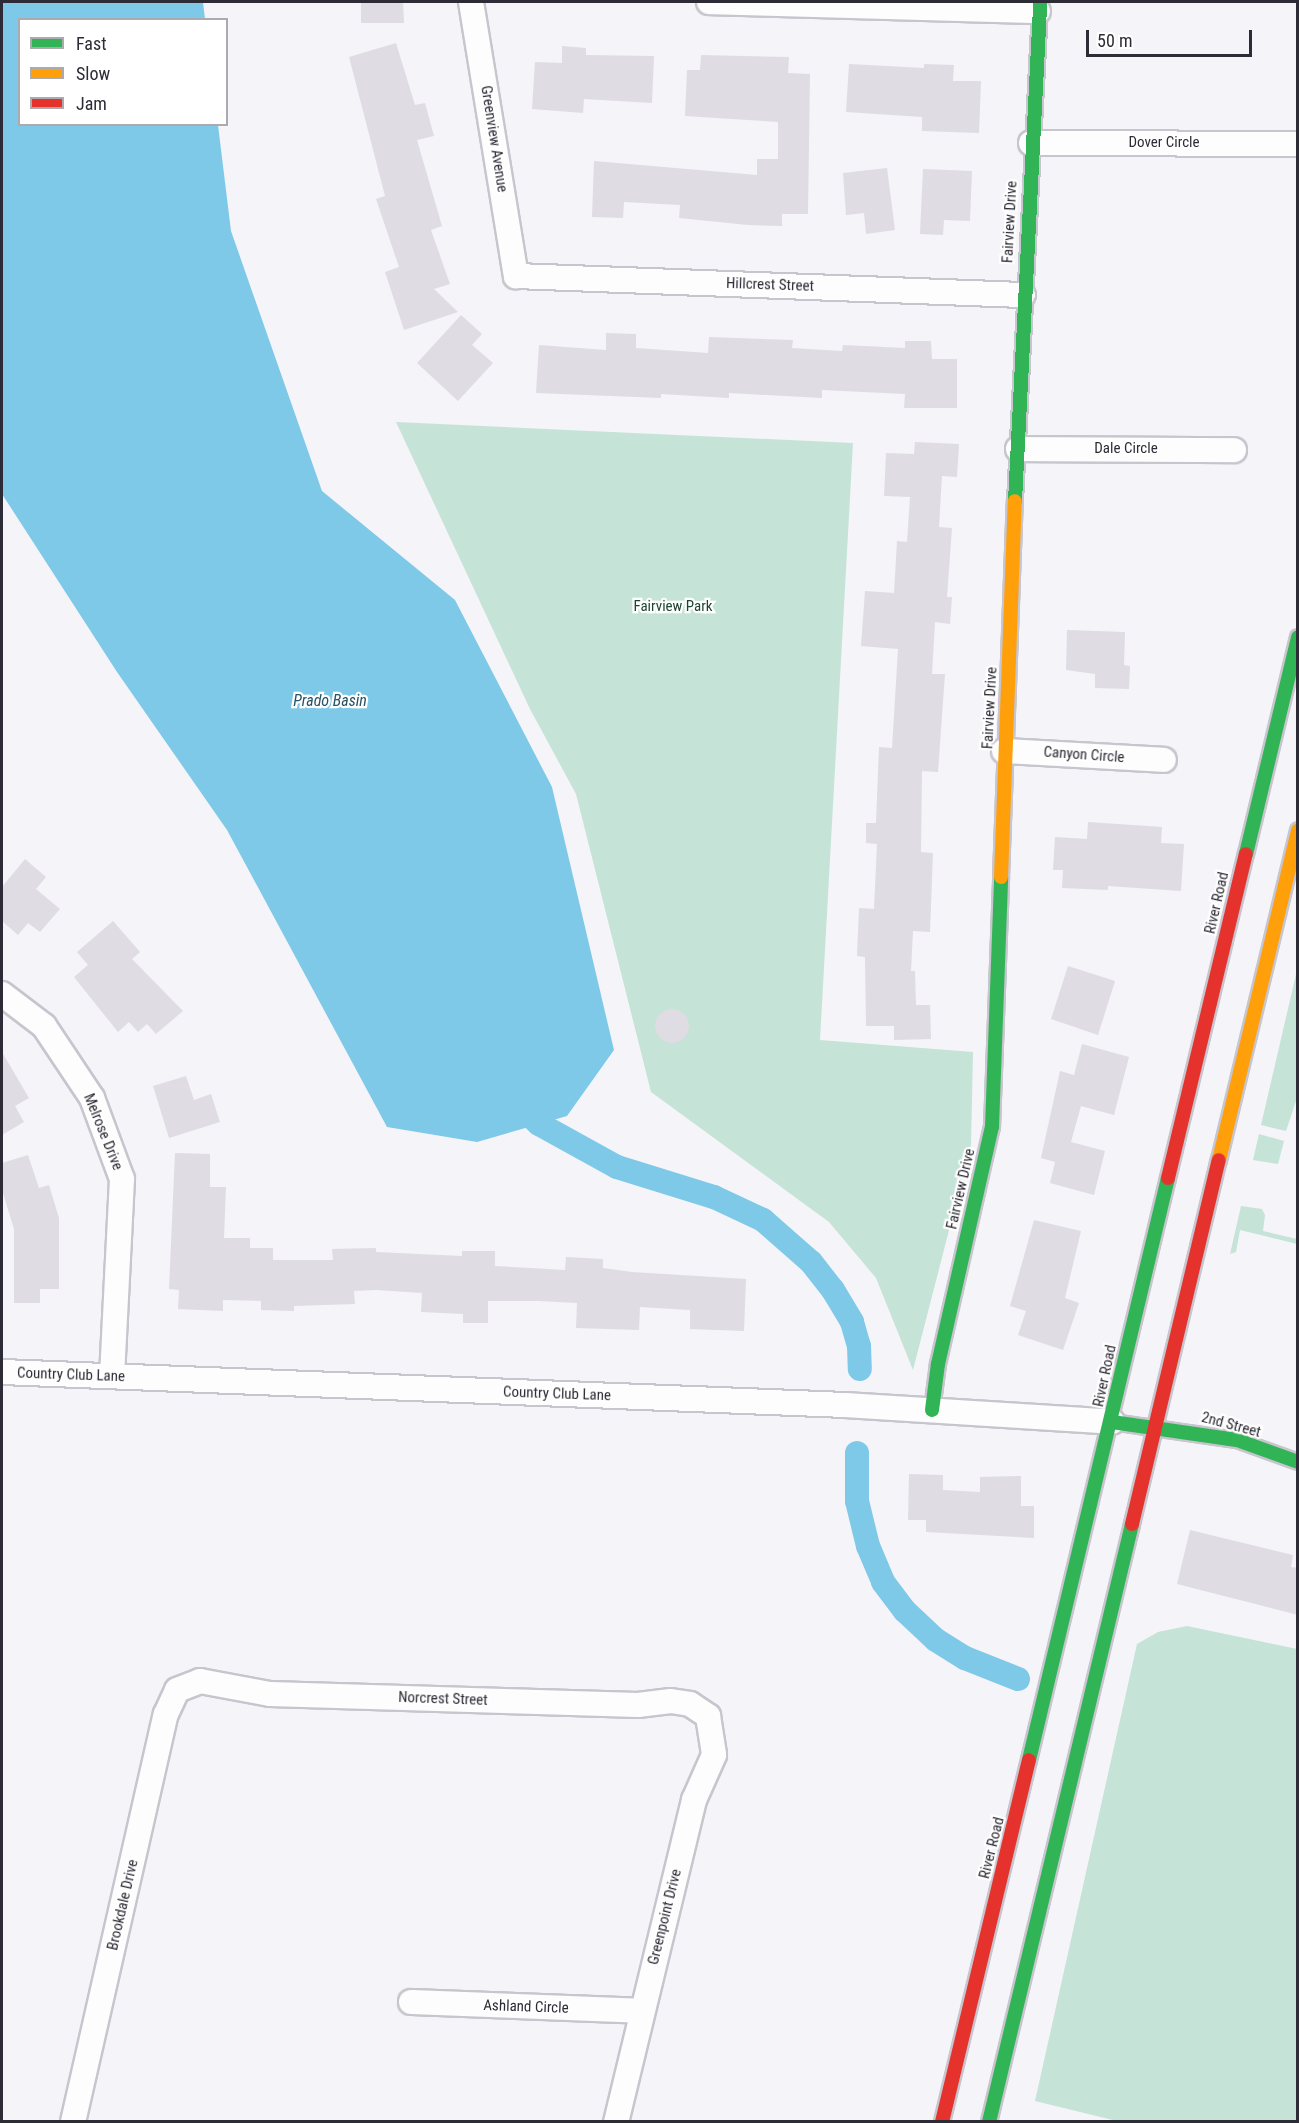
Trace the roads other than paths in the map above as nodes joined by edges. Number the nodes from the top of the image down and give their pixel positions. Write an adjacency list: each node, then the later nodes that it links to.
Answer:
1 (471, 2): 6 (street, Greenview Avenue)
2 (709, 2): 3 (street)
3 (1039, 6): 4 (main road, Fairview Drive)
4 (1031, 143): 5 (street, Dover Circle); 7 (main road, Fairview Drive)
5 (1298, 144)
6 (516, 276): 7 (street, Hillcrest Street)
7 (1023, 295): 8 (main road, Fairview Drive)
8 (1018, 449): 9 (street, Dale Circle); 11 (main road, Fairview Drive)
9 (1234, 450)
10 (1298, 637): 18 (main road, River Road)
11 (1004, 750): 12 (street, Canyon Circle); 17 (main road, Fairview Drive)
12 (1164, 760)
13 (1298, 830): 19 (main road)
14 (2, 994): 16 (street, Melrose Drive)
15 (2, 1372): 16 (street, Country Club Lane)
16 (112, 1376): 17 (street, Country Club Lane)
17 (932, 1410): 18 (street, Country Club Lane)
18 (1112, 1422): 19 (main road, 2nd Street); 27 (main road, River Road)
19 (1154, 1428): 20 (main road, 2nd Street); 28 (main road)
20 (1298, 1462)
21 (177, 1690): 22 (street, Norcrest Street); 25 (street, Brookdale Drive)
22 (708, 1716): 24 (street, Greenpoint Drive)
23 (411, 2002): 24 (street, Ashland Circle)
24 (641, 2011): 26 (street, Greenpoint Drive)
25 (73, 2121)
26 (616, 2121)
27 (942, 2121)
28 (989, 2121)

